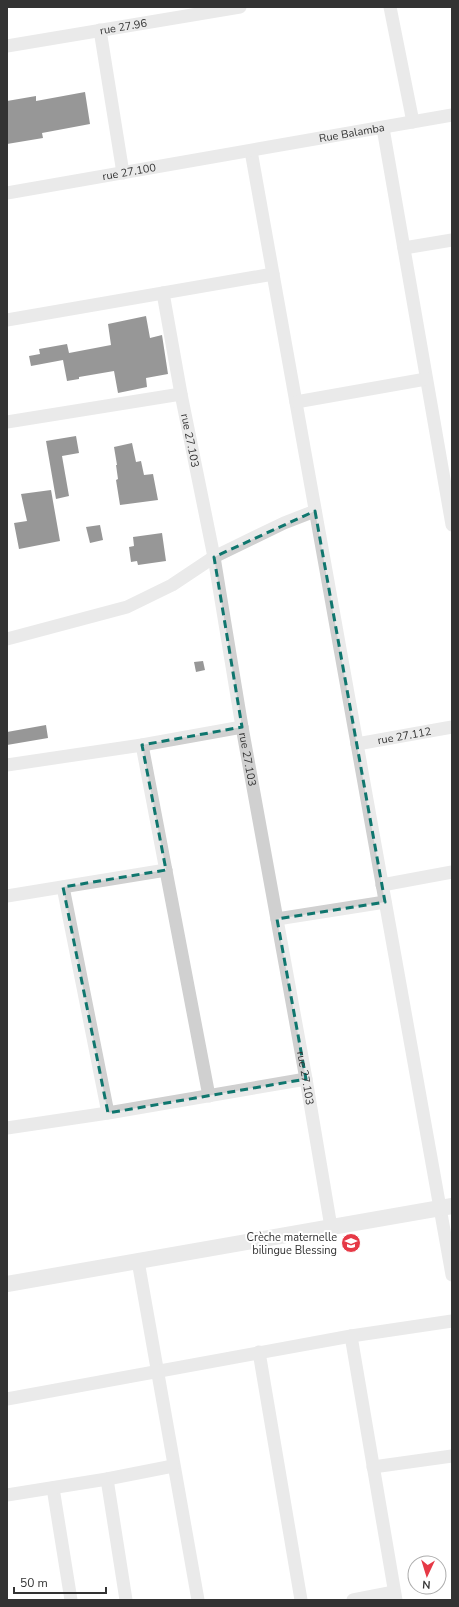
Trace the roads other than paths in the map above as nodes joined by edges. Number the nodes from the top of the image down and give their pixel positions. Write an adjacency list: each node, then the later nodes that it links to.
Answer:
1 (240, 7): 3 (street, rue 27.96)
2 (390, 7): 6 (street)
3 (100, 30): 4 (street, rue 27.96); 9 (street)
4 (7, 46)
5 (452, 115): 6 (street, Rue Balamba)
6 (413, 122): 7 (street, Rue Balamba)
7 (383, 128): 8 (street, Rue Balamba); 12 (street)
8 (251, 151): 9 (street, rue 27.100); 13 (street)
9 (123, 173): 10 (street, rue 27.100)
10 (7, 193)
11 (452, 240): 12 (street)
12 (404, 248): 16 (street)
13 (273, 274): 14 (street); 18 (street)
14 (163, 293): 15 (street); 17 (street, rue 27.103)
15 (7, 320)
16 (426, 379): 18 (street); 21 (street)
17 (182, 394): 19 (street); 22 (street, rue 27.103)
18 (296, 402): 20 (street)
19 (7, 422)
20 (315, 511): 22 (street); 26 (street)
21 (452, 525)
22 (214, 557): 23 (street); 24 (street, rue 27.103)
23 (7, 639)
24 (242, 727): 27 (street); 35 (street, rue 27.103)
25 (452, 727): 26 (street, rue 27.112)
26 (357, 744): 31 (street)
27 (142, 745): 28 (street); 29 (street)
28 (7, 765)
29 (166, 870): 32 (street); 37 (street)
30 (452, 872): 31 (street)
31 (382, 885): 34 (street)
32 (63, 887): 33 (street); 38 (street)
33 (7, 896)
34 (385, 902): 35 (street); 40 (street)
35 (277, 919): 36 (street, rue 27.103)
36 (306, 1079): 37 (street); 41 (street, rue 27.103)
37 (209, 1096): 38 (street)
38 (108, 1113): 39 (street)
39 (7, 1126)
40 (446, 1207): 41 (street); 43 (street)
41 (331, 1227): 42 (street)
42 (138, 1261): 44 (street); 48 (street)
43 (452, 1275)
44 (7, 1284)
45 (452, 1321): 46 (street)
46 (351, 1336): 47 (street); 52 (street)
47 (259, 1352): 48 (street); 60 (street)
48 (158, 1371): 49 (street); 51 (street)
49 (7, 1400)
50 (452, 1456): 52 (street)
51 (173, 1466): 53 (street); 59 (street)
52 (373, 1467): 56 (street)
53 (107, 1479): 54 (street); 58 (street)
54 (53, 1488): 55 (street); 57 (street)
55 (7, 1495)
56 (395, 1596): 61 (street)
57 (71, 1600)
58 (126, 1600)
59 (198, 1600)
60 (301, 1600)
61 (353, 1600)

